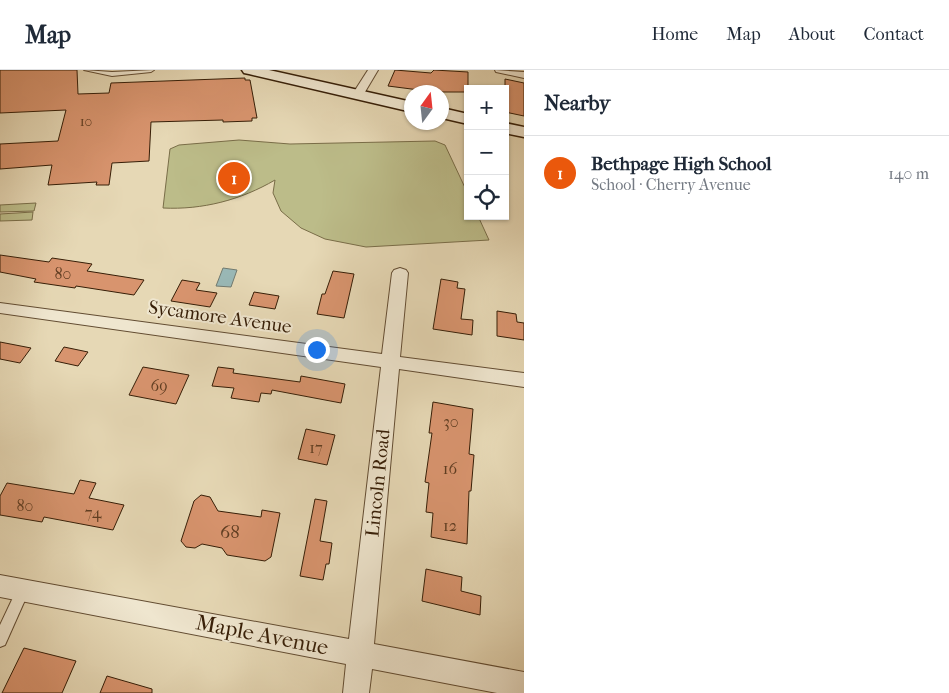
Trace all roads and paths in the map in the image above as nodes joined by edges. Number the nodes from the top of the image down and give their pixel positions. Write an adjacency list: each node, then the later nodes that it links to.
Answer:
1 (87, 70): 2 (lane)
2 (152, 70)
3 (249, 70): 7 (main road)
4 (373, 70): 7 (street)
5 (500, 70): 6 (street)
6 (524, 75)
7 (358, 95): 8 (main road)
8 (404, 105)
9 (449, 115): 10 (main road)
10 (464, 118)
11 (509, 129): 12 (main road)
12 (524, 132)
13 (400, 273): 15 (street, Lincoln Road)
14 (0, 308): 15 (street, Sycamore Avenue)
15 (391, 362): 16 (street, Sycamore Avenue); 19 (street, Lincoln Road)
16 (524, 380)
17 (12, 588): 18 (lane); 19 (street, Maple Avenue)
18 (0, 640)
19 (360, 654): 20 (street, Maple Avenue); 21 (street, Lincoln Road)
20 (524, 685)
21 (356, 693)

